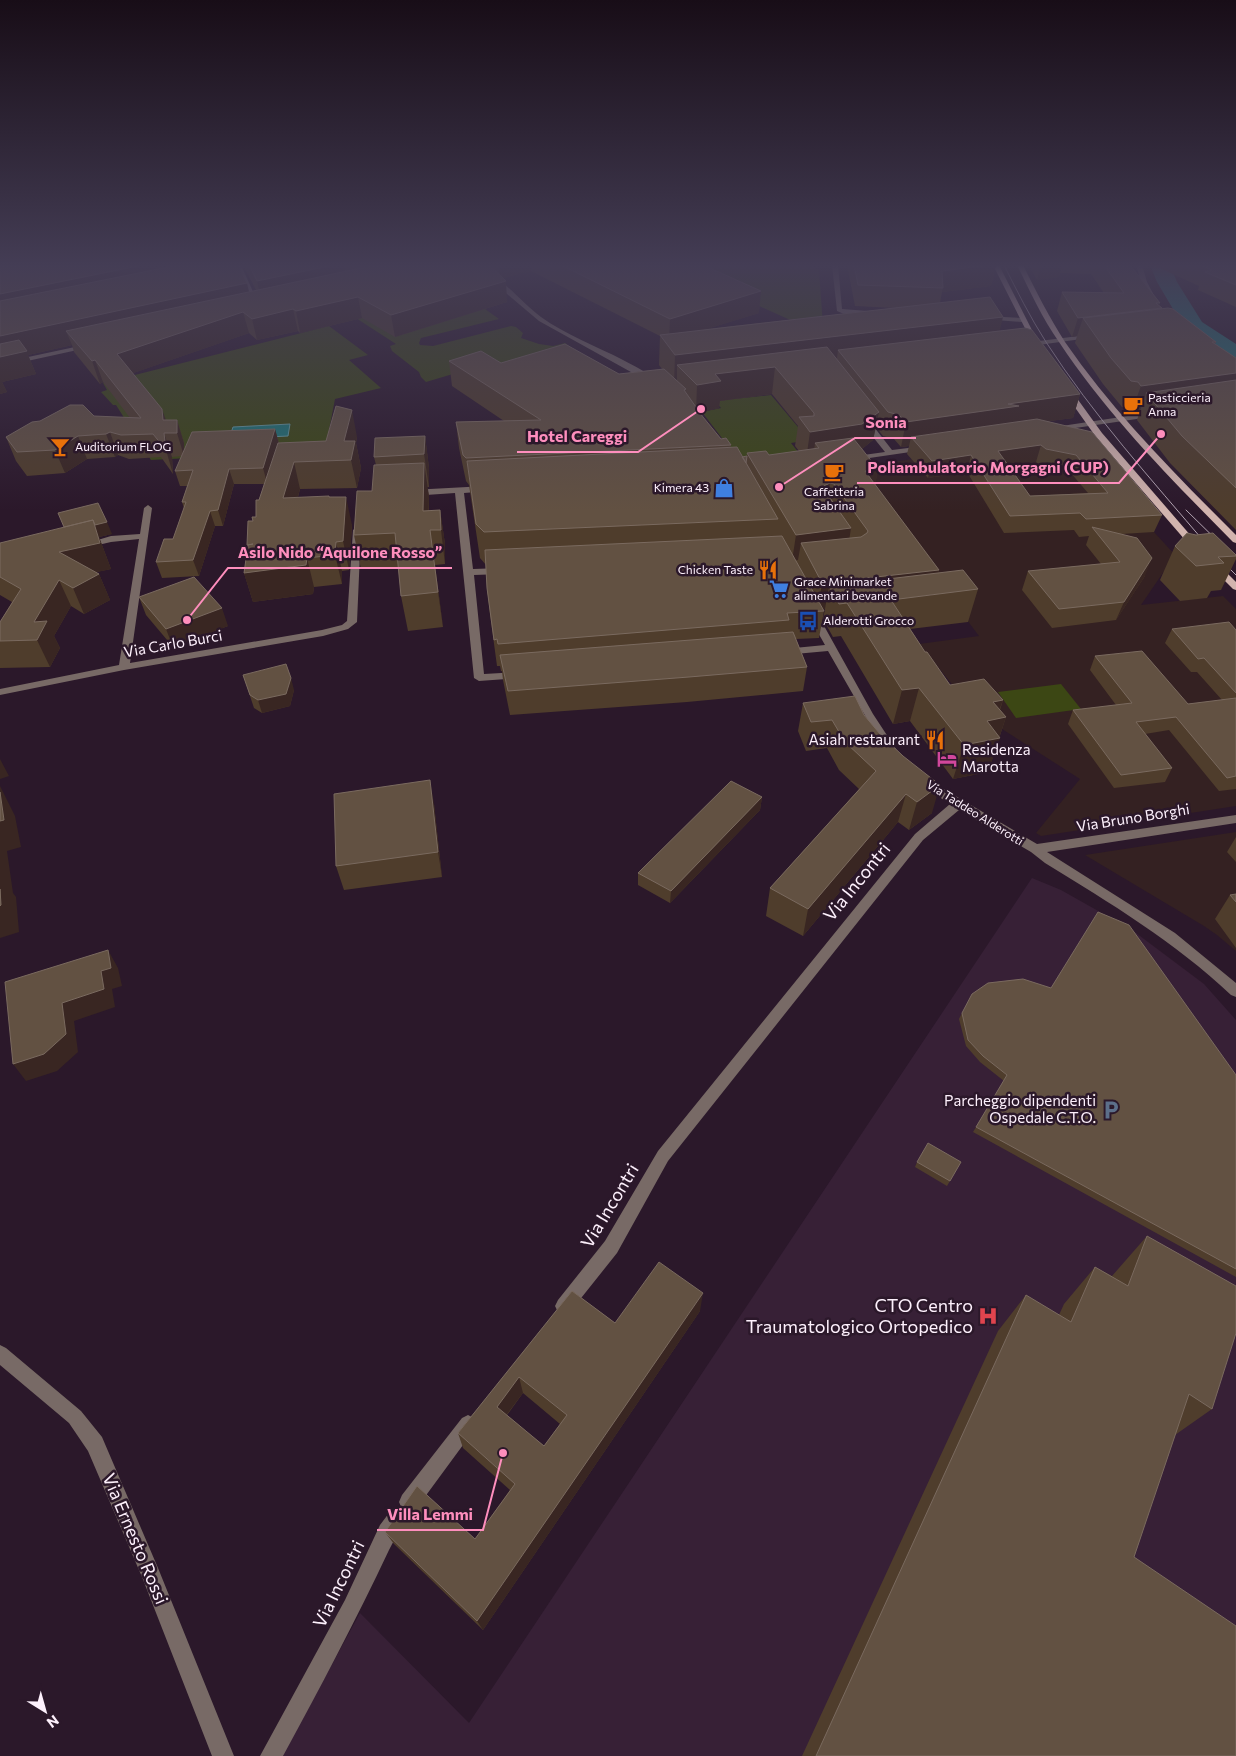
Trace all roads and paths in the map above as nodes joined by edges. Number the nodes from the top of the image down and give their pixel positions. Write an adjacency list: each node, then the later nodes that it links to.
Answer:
1 (82, 347): 7 (street)
2 (593, 347): 8 (street)
3 (1038, 347): 5 (main road)
4 (1067, 347): 12 (main road)
5 (1041, 352)
6 (0, 357): 7 (street)
7 (2, 365)
8 (659, 385)
9 (1064, 385): 13 (main road)
10 (857, 410): 16 (street)
11 (1161, 413): 12 (street)
12 (1121, 419): 13 (street); 24 (main road)
13 (1090, 424): 14 (street); 26 (main road)
14 (1049, 430)
15 (935, 446): 16 (street)
16 (890, 453): 17 (street)
17 (841, 460)
18 (499, 489): 19 (street)
19 (459, 490): 20 (street); 29 (street)
20 (405, 493)
21 (148, 508): 23 (street)
22 (358, 516): 34 (street, Via Carlo Burci)
23 (144, 536): 25 (street); 34 (street)
24 (1236, 540)
25 (74, 548)
26 (1202, 553)
27 (1209, 560): 30 (main road)
28 (514, 570): 29 (street)
29 (470, 572): 35 (street)
30 (1236, 587)
31 (808, 603): 32 (street)
32 (830, 648): 33 (street); 37 (street)
33 (770, 653)
34 (124, 667): 36 (street, Via Carlo Burci)
35 (528, 674)
36 (0, 692)
37 (897, 756)
38 (917, 776): 39 (street, Via Taddeo Alderotti)
39 (958, 804): 41 (street, Via Taddeo Alderotti); 43 (street, Via Incontri)
40 (1236, 819): 41 (street, Via Bruno Borghi)
41 (1035, 849): 42 (street, Via Taddeo Alderotti)
42 (1236, 991)
43 (555, 1317)
44 (0, 1354): 46 (street, Via Ernesto Rossi)
45 (480, 1409): 47 (street, Via Incontri)
46 (223, 1756)
47 (271, 1756)

